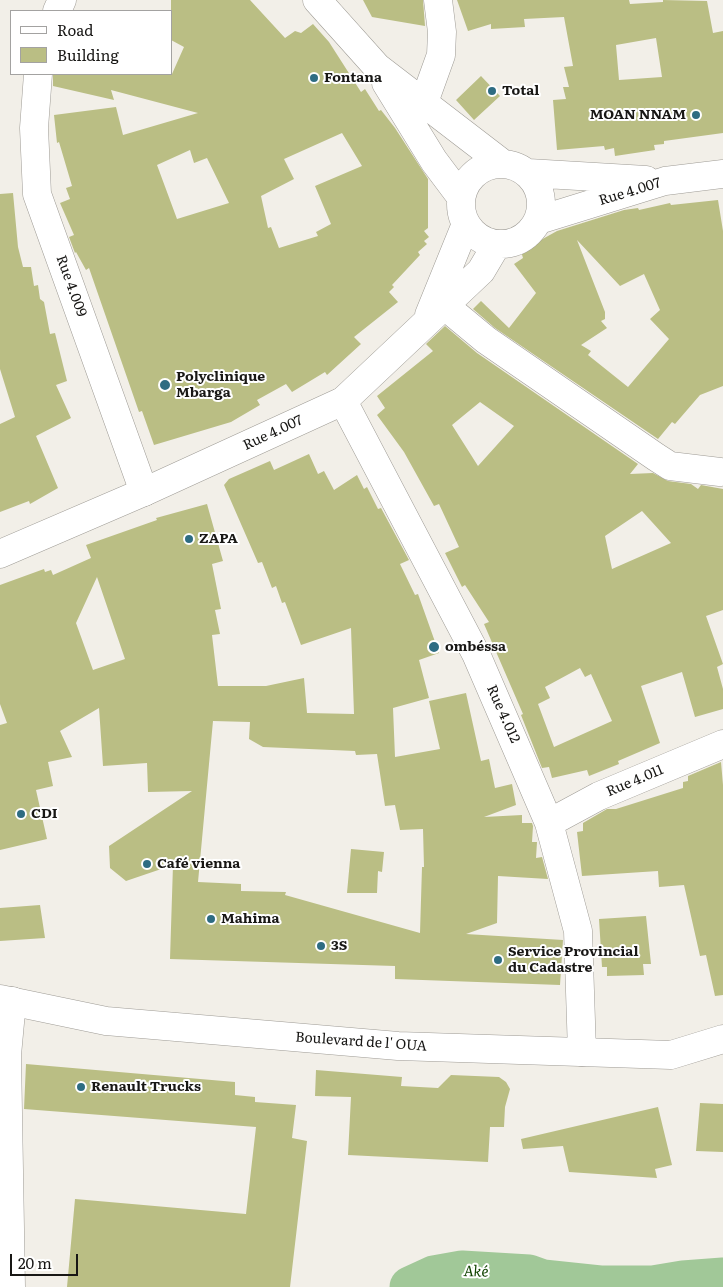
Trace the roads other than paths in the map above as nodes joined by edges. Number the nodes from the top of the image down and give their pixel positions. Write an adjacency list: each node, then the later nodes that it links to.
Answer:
1 (317, 0): 3 (main road)
2 (438, 0): 5 (main road)
3 (377, 67): 5 (main road); 10 (main road)
4 (38, 75): 17 (main road, Rue 4.009)
5 (423, 105): 6 (main road)
6 (502, 163): 7 (main road); 10 (main road)
7 (528, 174): 9 (main road); 11 (main road)
8 (723, 174): 9 (main road, Rue 4.007)
9 (665, 181): 11 (main road, Rue 4.007)
10 (461, 197): 12 (main road)
11 (538, 220): 13 (main road)
12 (466, 224): 13 (main road); 14 (main road)
13 (497, 244): 14 (main road, Rue 4.007)
14 (436, 313): 15 (main road, Rue 4.007); 16 (main road)
15 (344, 401): 17 (main road, Rue 4.007); 20 (main road, Rue 4.012)
16 (720, 472)
17 (144, 492): 18 (main road, Rue 4.007)
18 (0, 554)
19 (723, 744): 20 (main road, Rue 4.011)
20 (549, 823): 23 (main road, Rue 4.012)
21 (6, 1000): 23 (main road, Boulevard de l' OUA); 26 (main road)
22 (723, 1039): 24 (main road, Boulevard de l' OUA)
23 (582, 1052): 24 (main road, Boulevard de l' OUA)
24 (672, 1055): 25 (main road)
25 (723, 1060)
26 (11, 1287)

